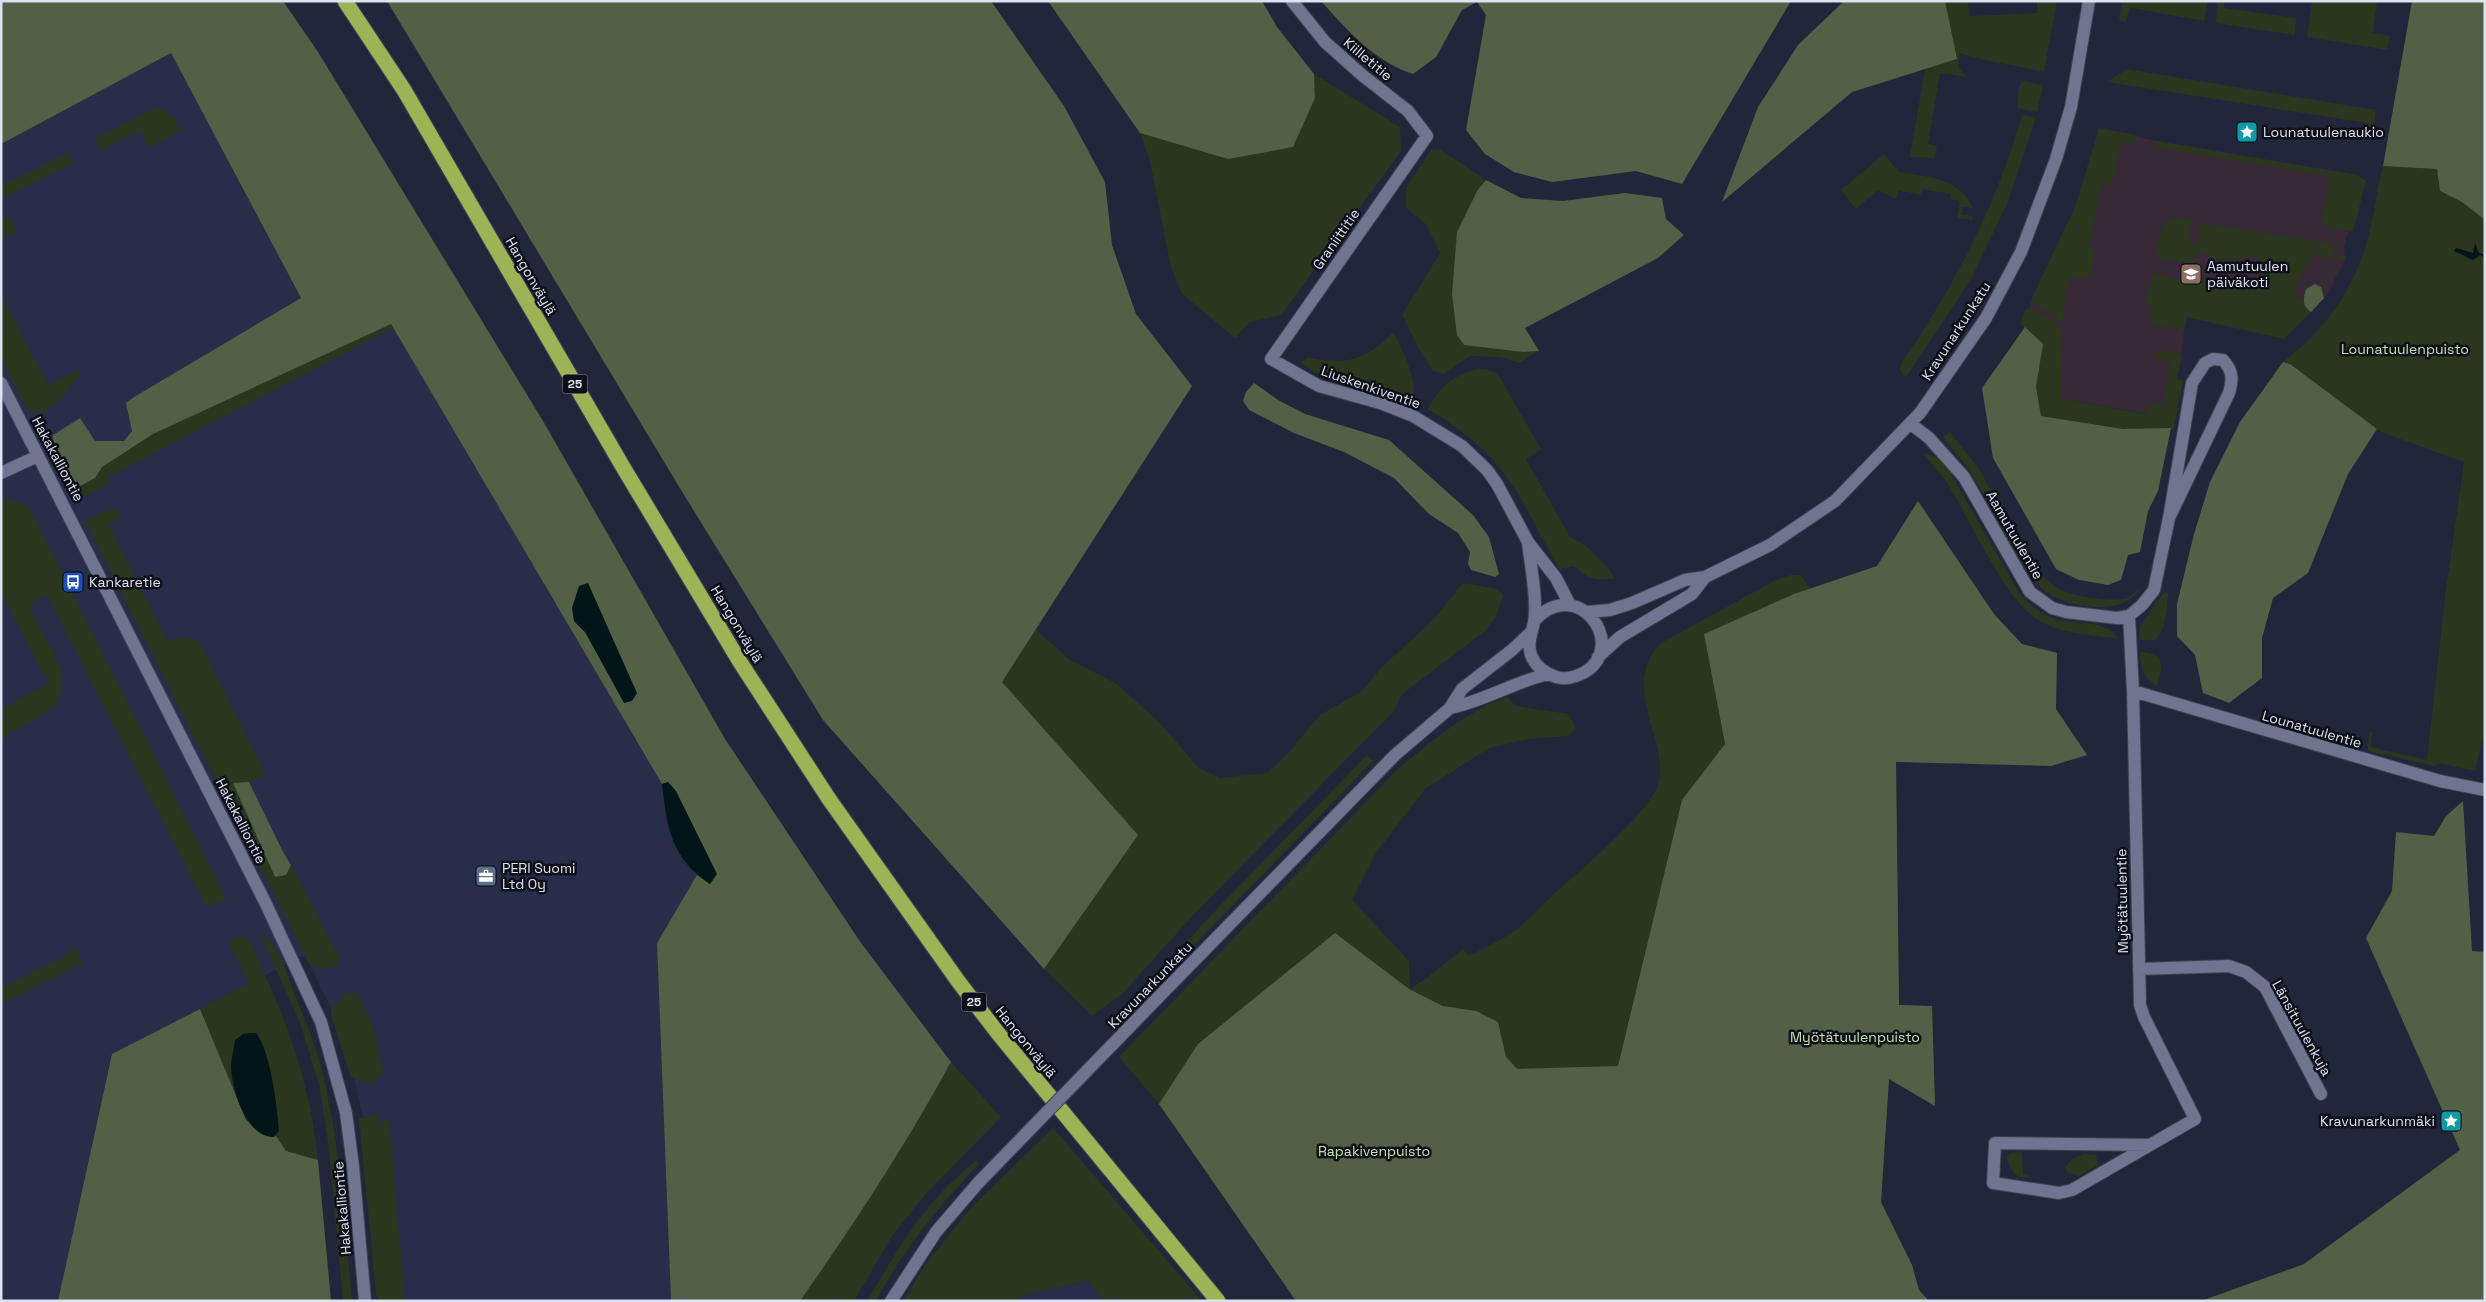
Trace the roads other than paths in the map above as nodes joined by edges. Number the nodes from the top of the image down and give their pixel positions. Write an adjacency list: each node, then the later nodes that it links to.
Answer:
1 (345, 1): 25 (highway, Hangonväylä / 25)
2 (1292, 1): 4 (street, Kiilletitie)
3 (2090, 1): 7 (street, Kravunarkunkatu)
4 (1427, 136): 5 (street, Graniittitie)
5 (1271, 359): 11 (street, Liuskenkiventie)
6 (1, 383): 8 (street, Hakakalliontie)
7 (1911, 424): 12 (street, Kravunarkunkatu); 15 (street, Aamutuulentie)
8 (38, 456): 9 (street); 26 (street, Hakakalliontie)
9 (1, 473)
10 (2169, 518): 10 (street); 15 (street)
11 (1528, 542): 13 (street, Liuskenkiventie); 16 (street, Liuskenkiventie)
12 (1705, 577): 14 (street, Kravunarkunkatu); 17 (street, Kravunarkunkatu)
13 (1570, 605): 14 (street); 16 (street)
14 (1587, 612): 17 (street)
15 (2128, 616): 19 (street, Myötätuulentie)
16 (1532, 627): 18 (street); 20 (street, Kravunarkunkatu)
17 (1598, 657): 18 (street)
18 (1548, 674): 20 (street, Kravunarkunkatu)
19 (2133, 691): 21 (street, Lounatuulentie); 22 (street, Myötätuulentie)
20 (1450, 708): 27 (street, Kravunarkunkatu, bridge)
21 (2485, 790)
22 (2139, 969): 23 (street, Länsituulenkuja); 24 (street, Myötätuulentie)
23 (2321, 1094)
24 (2149, 1145): 24 (street, Myötätuulentie)
25 (1157, 1226): 28 (highway, Hangonväylä / 25); 29 (highway, Hangonväylä / 25)
26 (364, 1301)
27 (891, 1301)
28 (1218, 1301)
29 (1231, 1301)

